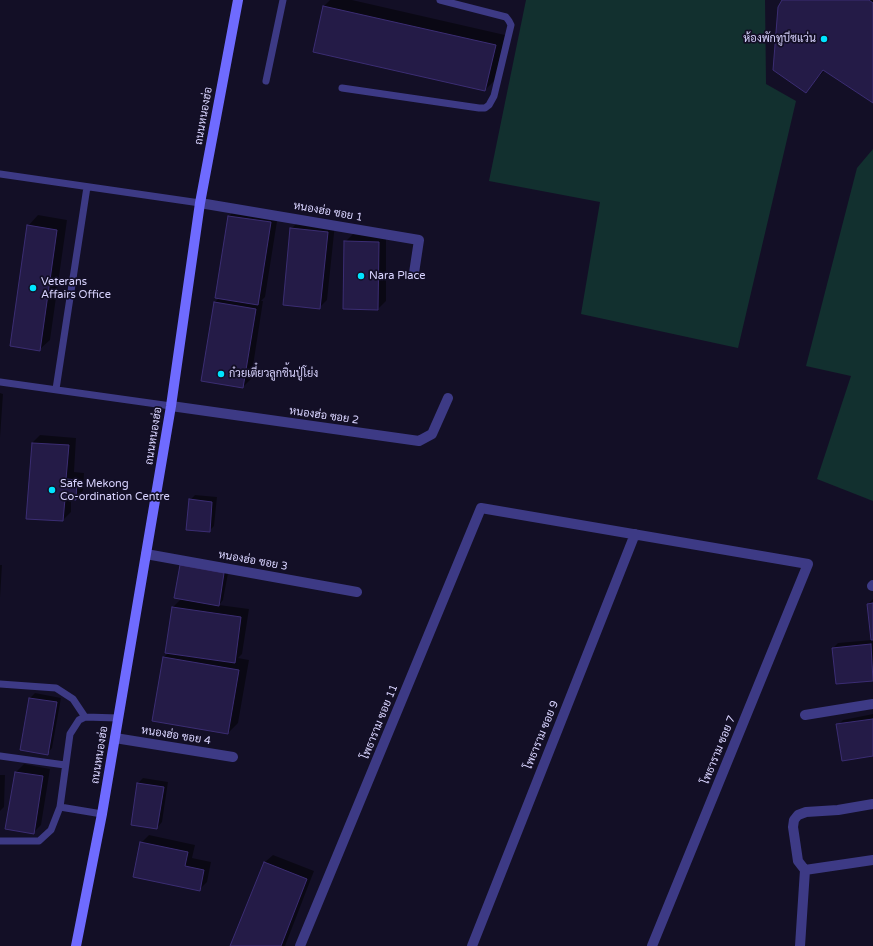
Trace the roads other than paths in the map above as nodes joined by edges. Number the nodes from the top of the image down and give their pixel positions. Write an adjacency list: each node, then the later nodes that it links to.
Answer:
1 (238, 0): 8 (main road, ถนนหนองฮ่อ)
2 (283, 0): 4 (lane)
3 (440, 0): 5 (lane)
4 (266, 81)
5 (342, 88)
6 (0, 174): 7 (lane)
7 (87, 187): 8 (lane); 11 (lane)
8 (200, 202): 9 (street, หนองฮ่อ ซอย 1); 13 (main road, ถนนหนองฮ่อ)
9 (414, 273)
10 (0, 382): 11 (lane)
11 (56, 389): 13 (lane)
12 (448, 398): 13 (street, หนองฮ่อ ซอย 2)
13 (171, 406): 15 (main road, ถนนหนองฮ่อ)
14 (635, 534): 33 (street, โพธาราม ซอย 11); 34 (street, โพธาราม ซอย 9); 35 (street, โพธาราม ซอย 7)
15 (146, 554): 16 (street, หนองฮ่อ ซอย 3); 21 (main road, ถนนหนองฮ่อ)
16 (357, 592)
17 (0, 684): 20 (lane)
18 (873, 704): 19 (street)
19 (805, 715)
20 (85, 717): 21 (lane); 25 (lane)
21 (118, 718): 22 (main road, ถนนหนองฮ่อ)
22 (115, 738): 24 (street, หนองฮ่อ ซอย 4); 28 (main road, ถนนหนองฮ่อ)
23 (0, 756): 25 (lane)
24 (233, 757)
25 (65, 765): 27 (lane)
26 (873, 804): 31 (street)
27 (60, 807): 28 (lane); 29 (lane)
28 (102, 814): 32 (main road, ถนนหนองฮ่อ)
29 (0, 841)
30 (873, 860): 31 (street)
31 (805, 870): 36 (street)
32 (76, 946)
33 (300, 946)
34 (472, 946)
35 (652, 946)
36 (800, 946)

